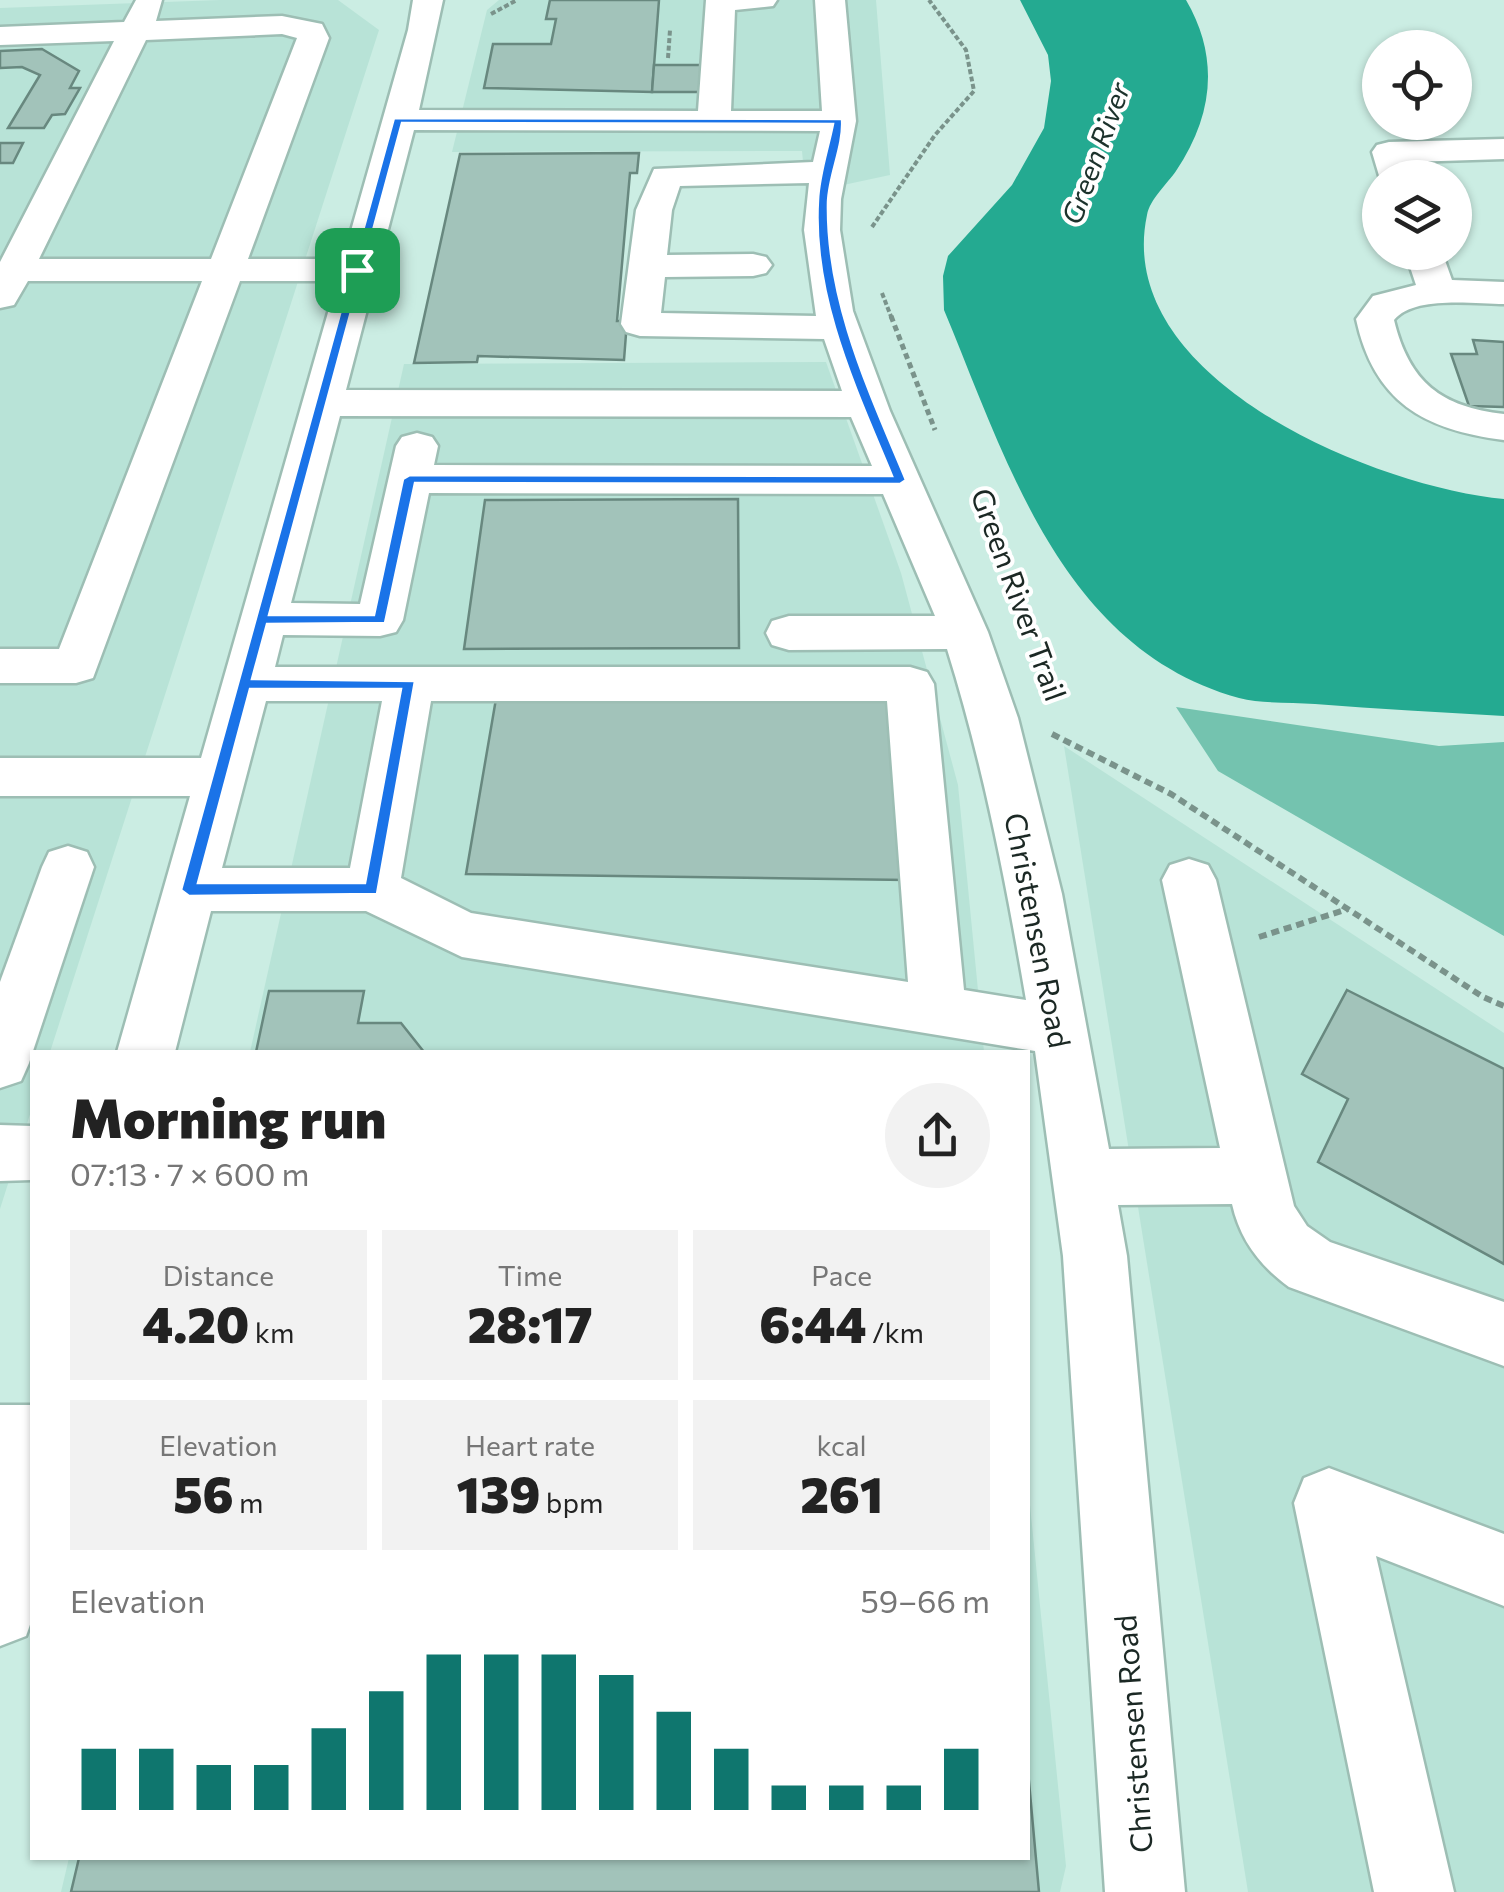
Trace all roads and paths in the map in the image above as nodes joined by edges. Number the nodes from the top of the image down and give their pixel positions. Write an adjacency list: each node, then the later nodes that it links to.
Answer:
1 (428, 0): 9 (street)
2 (514, 0): 6 (path)
3 (762, 0): 10 (street)
4 (830, 0): 11 (street, Christensen Road)
5 (928, 0): 14 (path)
6 (491, 14)
7 (143, 15): 8 (street); 17 (street); 20 (street)
8 (0, 36)
9 (398, 120): 10 (street); 18 (street)
10 (714, 121): 11 (street)
11 (834, 146): 16 (street); 24 (street, Christensen Road)
12 (1504, 149): 13 (street)
13 (1392, 160)
14 (873, 240)
15 (754, 265): 16 (street)
16 (645, 266): 24 (street)
17 (224, 270): 18 (street); 20 (street); 37 (street)
18 (357, 270): 25 (street)
19 (1429, 270): 21 (street)
20 (8, 285)
21 (1436, 291): 23 (street); 29 (street)
22 (882, 292): 30 (path)
23 (1504, 294)
24 (840, 328): 28 (street, Christensen Road)
25 (320, 403): 26 (street); 34 (street)
26 (426, 404): 27 (street); 31 (street)
27 (683, 404): 28 (street); 32 (street)
28 (868, 404): 33 (street, Christensen Road)
29 (1504, 427)
30 (937, 436)
31 (410, 479): 32 (street); 34 (street)
32 (681, 480): 33 (street)
33 (900, 480): 35 (street, Christensen Road)
34 (262, 620): 38 (street)
35 (965, 632): 36 (street); 51 (street, Christensen Road)
36 (789, 634)
37 (0, 666)
38 (244, 684): 39 (street); 42 (street)
39 (410, 684): 45 (street); 50 (street)
40 (1045, 731): 47 (path, Green River Trail)
41 (0, 777): 42 (street)
42 (219, 777): 46 (street)
43 (68, 867): 53 (street)
44 (1189, 880): 48 (street)
45 (372, 889): 46 (street); 50 (street)
46 (189, 890): 52 (street)
47 (1348, 909): 48 (path); 49 (path, Green River Trail)
48 (1206, 953): 56 (street)
49 (1504, 1006)
50 (938, 1011): 51 (street)
51 (1059, 1030): 57 (street, Christensen Road)
52 (147, 1050)
53 (0, 1063)
54 (0, 1153): 55 (street)
55 (30, 1153)
56 (1256, 1176): 57 (street); 58 (street)
57 (1083, 1177): 64 (street, Christensen Road)
58 (1504, 1334)
59 (0, 1439): 60 (street)
60 (30, 1439)
61 (30, 1494): 63 (street)
62 (1504, 1570): 65 (street)
63 (0, 1610)
64 (1144, 1892)
65 (1414, 1892)

